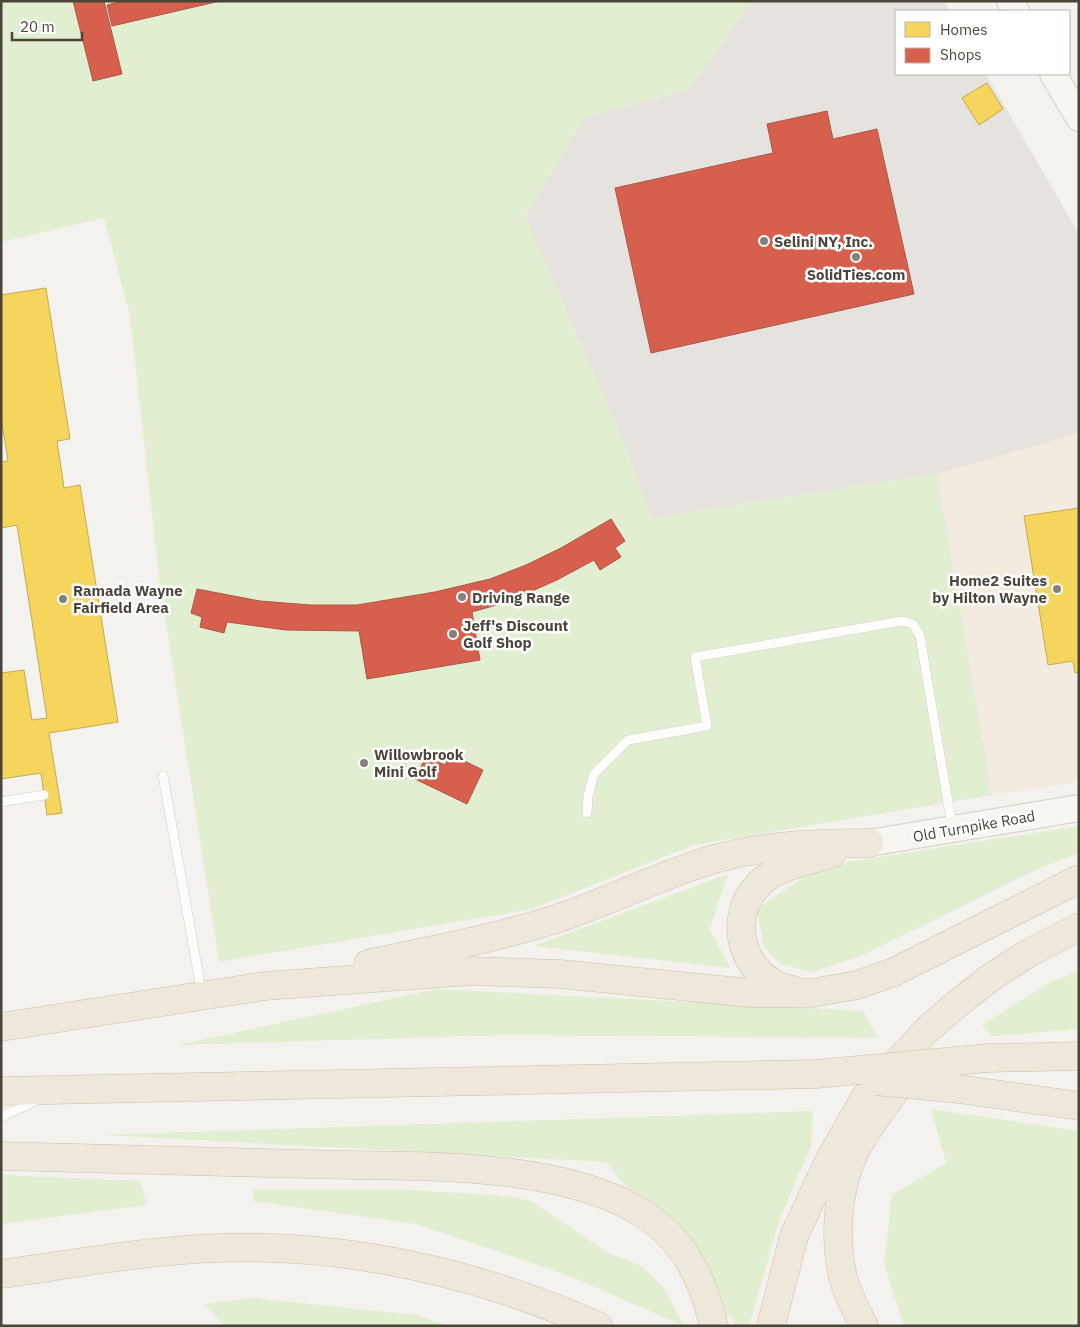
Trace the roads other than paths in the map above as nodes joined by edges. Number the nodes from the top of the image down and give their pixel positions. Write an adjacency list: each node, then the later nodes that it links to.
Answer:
1 (1055, 75): 2 (street)
2 (1079, 118)
3 (163, 776): 14 (lane)
4 (44, 795): 5 (lane)
5 (1, 802)
6 (1079, 808): 8 (street, Old Turnpike Road)
7 (587, 813): 8 (lane)
8 (952, 830): 9 (street, Old Turnpike Road)
9 (869, 843): 12 (highway); 13 (highway)
10 (1079, 879): 13 (highway)
11 (1079, 927): 15 (highway)
12 (265, 986): 13 (highway); 14 (highway)
13 (812, 994)
14 (202, 996): 16 (highway)
15 (957, 1004): 27 (highway); 28 (highway)
16 (1, 1027)
17 (1079, 1056): 18 (highway, bridge)
18 (816, 1074): 19 (highway); 21 (highway, bridge)
19 (63, 1089): 20 (highway); 22 (lane)
20 (1, 1091)
21 (1079, 1106)
22 (1, 1117)
23 (1, 1156): 26 (highway)
24 (1, 1274): 25 (highway)
25 (598, 1326)
26 (714, 1326)
27 (771, 1326)
28 (864, 1326)

